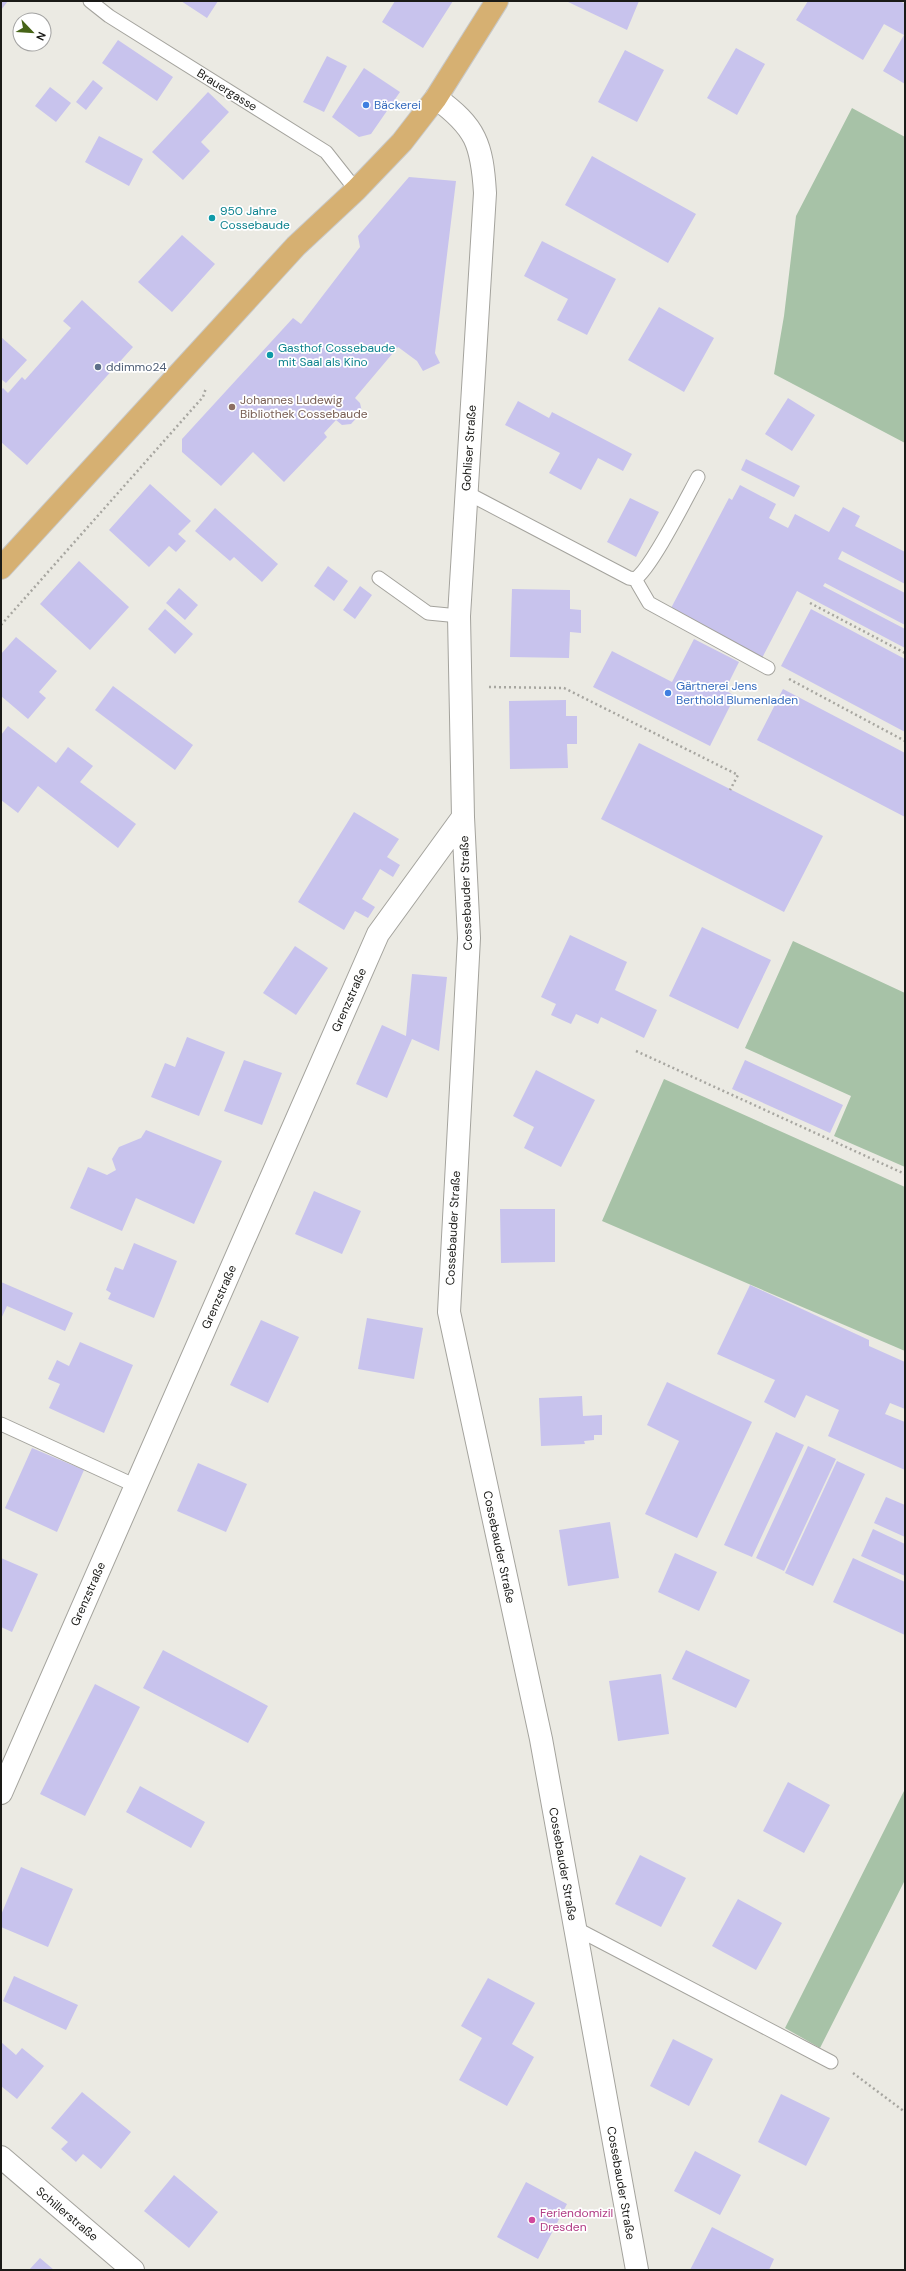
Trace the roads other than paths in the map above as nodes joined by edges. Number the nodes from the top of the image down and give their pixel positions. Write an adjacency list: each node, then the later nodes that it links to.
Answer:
1 (90, 1): 4 (lane, Brauergasse)
2 (497, 1): 3 (main road)
3 (436, 98): 4 (main road); 6 (street, Gohliser Straße)
4 (356, 190): 7 (main road)
5 (698, 477): 9 (lane)
6 (467, 493): 9 (lane); 10 (street, Gohliser Straße)
7 (1, 568)
8 (379, 578): 10 (lane)
9 (634, 579): 11 (lane)
10 (459, 616): 12 (street, Gohliser Straße)
11 (768, 668)
12 (463, 816): 14 (street, Grenzstraße); 16 (street, Cossebauder Straße)
13 (1, 1424): 14 (lane)
14 (136, 1486): 15 (street, Grenzstraße)
15 (1, 1793)
16 (575, 1928): 17 (lane); 20 (street, Cossebauder Straße)
17 (831, 2062)
18 (1, 2158): 19 (street, Schillerstraße)
19 (133, 2270)
20 (637, 2270)

